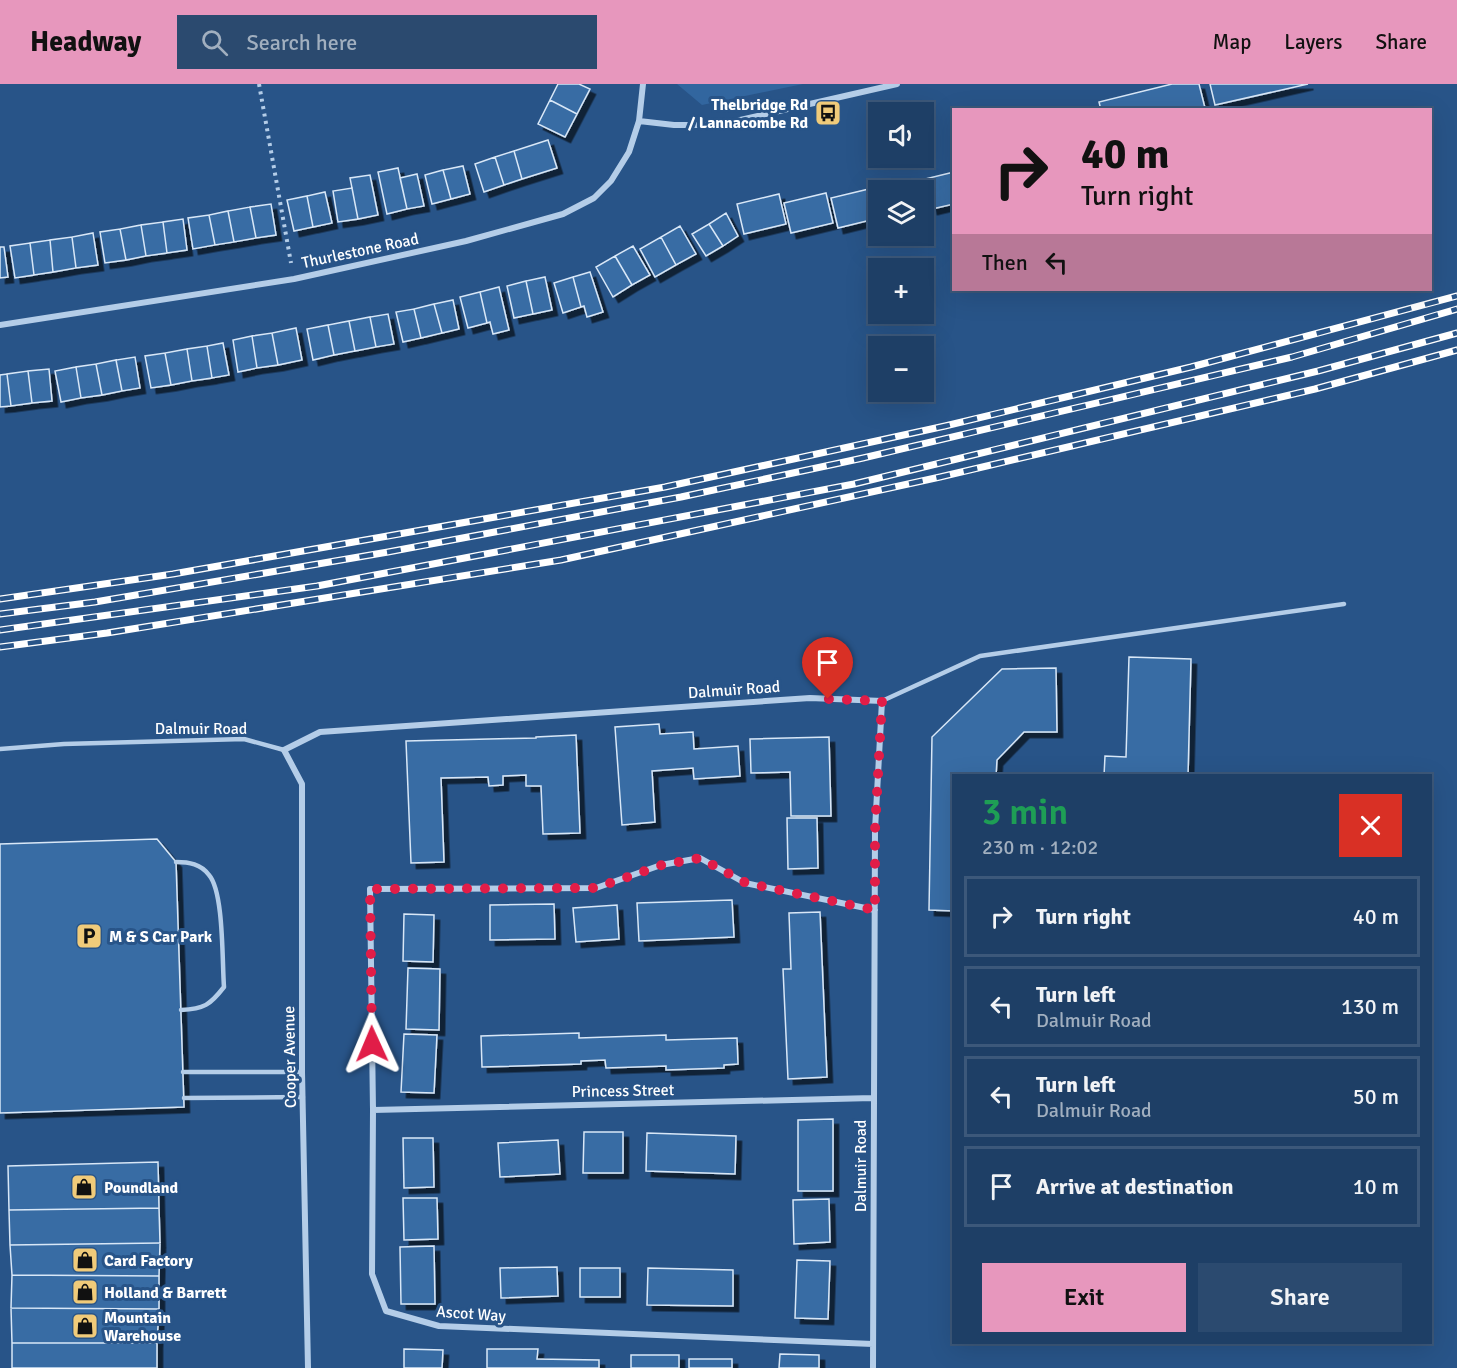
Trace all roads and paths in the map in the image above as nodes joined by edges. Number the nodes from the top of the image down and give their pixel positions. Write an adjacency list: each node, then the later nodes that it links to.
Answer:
1 (259, 84): 5 (path)
2 (643, 84): 4 (street, Thurlestone Road)
3 (897, 84): 4 (street)
4 (639, 121): 5 (street, Thurlestone Road)
5 (294, 279): 6 (street, Thurlestone Road)
6 (0, 325)
7 (1344, 604): 8 (lane)
8 (882, 701): 10 (street, Dalmuir Road); 12 (street, Dalmuir Road)
9 (0, 749): 10 (lane, Dalmuir Road)
10 (284, 750): 15 (street, Cooper Avenue)
11 (176, 862): 13 (lane)
12 (875, 910): 18 (street, Dalmuir Road); 19 (street, Ascot Way)
13 (181, 1010)
14 (183, 1072): 15 (lane)
15 (302, 1072): 16 (street, Cooper Avenue)
16 (303, 1097): 17 (lane); 21 (street, Cooper Avenue)
17 (184, 1098)
18 (873, 1098): 19 (street, Princess Street); 20 (street, Dalmuir Road)
19 (374, 1110): 20 (street, Ascot Way)
20 (873, 1344): 22 (street, Dalmuir Road)
21 (308, 1368)
22 (873, 1368)

